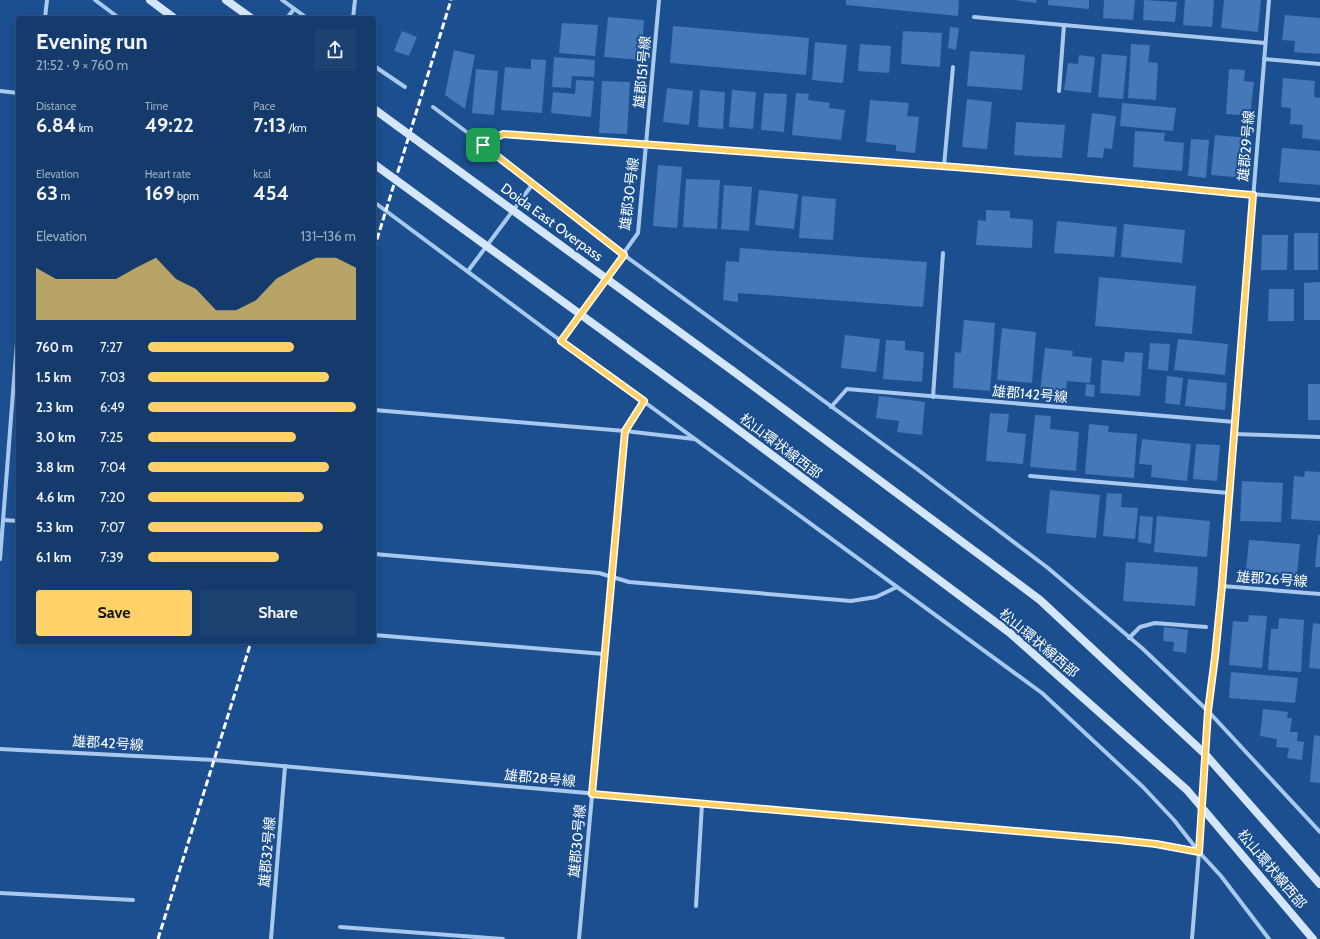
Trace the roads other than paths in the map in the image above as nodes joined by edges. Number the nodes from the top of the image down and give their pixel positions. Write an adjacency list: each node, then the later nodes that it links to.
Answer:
1 (46, 0): 10 (street)
2 (95, 0): 11 (street)
3 (150, 0): 12 (street)
4 (226, 0): 13 (street)
5 (282, 0): 9 (street)
6 (355, 0): 16 (street)
7 (659, 0): 31 (street, 雄郡151号線)
8 (1269, 0): 19 (street, 雄郡29号線)
9 (294, 9): 14 (street); 15 (street)
10 (44, 16)
11 (117, 16)
12 (171, 16)
13 (248, 16)
14 (289, 16)
15 (304, 16)
16 (353, 16)
17 (974, 17): 18 (street)
18 (1064, 25): 19 (street); 26 (street)
19 (1265, 43): 20 (street, 雄郡29号線)
20 (1264, 59): 21 (street); 35 (street, 雄郡29号線)
21 (1320, 64)
22 (376, 67): 24 (street)
23 (953, 67): 33 (street)
24 (405, 88)
25 (0, 91): 27 (street)
26 (1059, 91)
27 (16, 93)
28 (433, 107): 30 (street)
29 (376, 109): 42 (street, Doida East Overpass, bridge)
30 (483, 145): 31 (street); 34 (street)
31 (646, 146): 33 (street); 39 (street, 雄郡30号線)
32 (376, 165): 75 (street, 松山環状線西部, bridge)
33 (944, 166): 35 (street)
34 (532, 185): 39 (street); 40 (street)
35 (1253, 195): 36 (street); 48 (street, 雄郡29号線)
36 (1320, 200)
37 (376, 203): 40 (street)
38 (943, 253): 44 (street)
39 (624, 255): 41 (street, 雄郡30号線); 46 (street)
40 (468, 271): 41 (street)
41 (561, 341): 45 (street)
42 (733, 371): 70 (street, 松山環状線西部)
43 (16, 386): 55 (street)
44 (933, 397): 46 (street, 雄郡142号線); 48 (street, 雄郡142号線)
45 (644, 401): 49 (street, 雄郡30号線); 52 (street)
46 (831, 407): 66 (street)
47 (376, 410): 49 (street)
48 (1235, 422): 50 (street, 雄郡29号線)
49 (625, 431): 52 (street); 60 (street, 雄郡30号線)
50 (1234, 434): 51 (street); 54 (street, 雄郡29号線)
51 (1320, 436)
52 (695, 439): 62 (street)
53 (1030, 476): 54 (street)
54 (1229, 493): 61 (street, 雄郡29号線)
55 (3, 520): 56 (street); 57 (street)
56 (16, 521)
57 (1, 541): 59 (street)
58 (376, 554): 60 (street)
59 (0, 559)
60 (612, 576): 62 (street); 67 (street, 雄郡30号線)
61 (1222, 586): 63 (street, 雄郡26号線); 68 (street, 雄郡29号線)
62 (897, 587): 77 (street)
63 (1320, 594)
64 (1206, 627): 66 (street)
65 (376, 635): 67 (street)
66 (1129, 638): 68 (street)
67 (604, 654): 73 (street, 雄郡30号線)
68 (1208, 711): 70 (street, 雄郡29号線); 76 (street)
69 (0, 749): 71 (street, 雄郡42号線)
70 (1205, 754): 75 (street, 雄郡29号線); 78 (street, 松山環状線西部)
71 (214, 760): 72 (street, 雄郡28号線)
72 (285, 766): 73 (street, 雄郡28号線); 83 (street, 雄郡32号線)
73 (592, 794): 74 (street, 雄郡28号線); 85 (street, 雄郡30号線)
74 (702, 804): 77 (street, 雄郡28号線); 81 (street)
75 (1202, 806): 77 (street, 雄郡29号線); 88 (street, 松山環状線西部)
76 (1320, 832)
77 (1199, 852): 86 (street, 雄郡29号線); 87 (street)
78 (1320, 884)
79 (0, 893): 80 (street)
80 (133, 900)
81 (696, 906)
82 (340, 927): 84 (street)
83 (271, 939)
84 (503, 939)
85 (579, 939)
86 (1192, 939)
87 (1269, 939)
88 (1313, 939)

